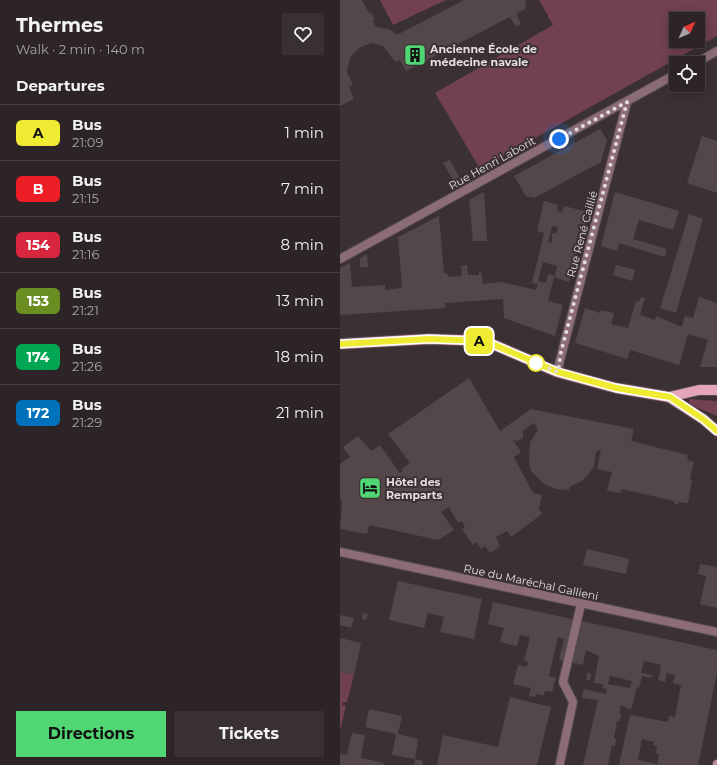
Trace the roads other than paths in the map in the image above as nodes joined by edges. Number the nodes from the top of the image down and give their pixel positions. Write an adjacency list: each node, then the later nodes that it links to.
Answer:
1 (717, 51): 2 (street)
2 (705, 58)
3 (669, 78): 4 (street, Rue Henri Laborit)
4 (627, 102): 5 (street, Rue Henri Laborit); 7 (street, Rue René Caillié)
5 (340, 259)
6 (340, 344): 7 (main road)
7 (558, 372): 9 (main road)
8 (717, 390): 9 (main road)
9 (670, 397): 10 (main road)
10 (717, 432)
11 (340, 552): 12 (street, Rue du Maréchal Gallieni)
12 (581, 604): 13 (street, Rue du Maréchal Gallieni); 14 (street)
13 (717, 632)
14 (560, 763)

